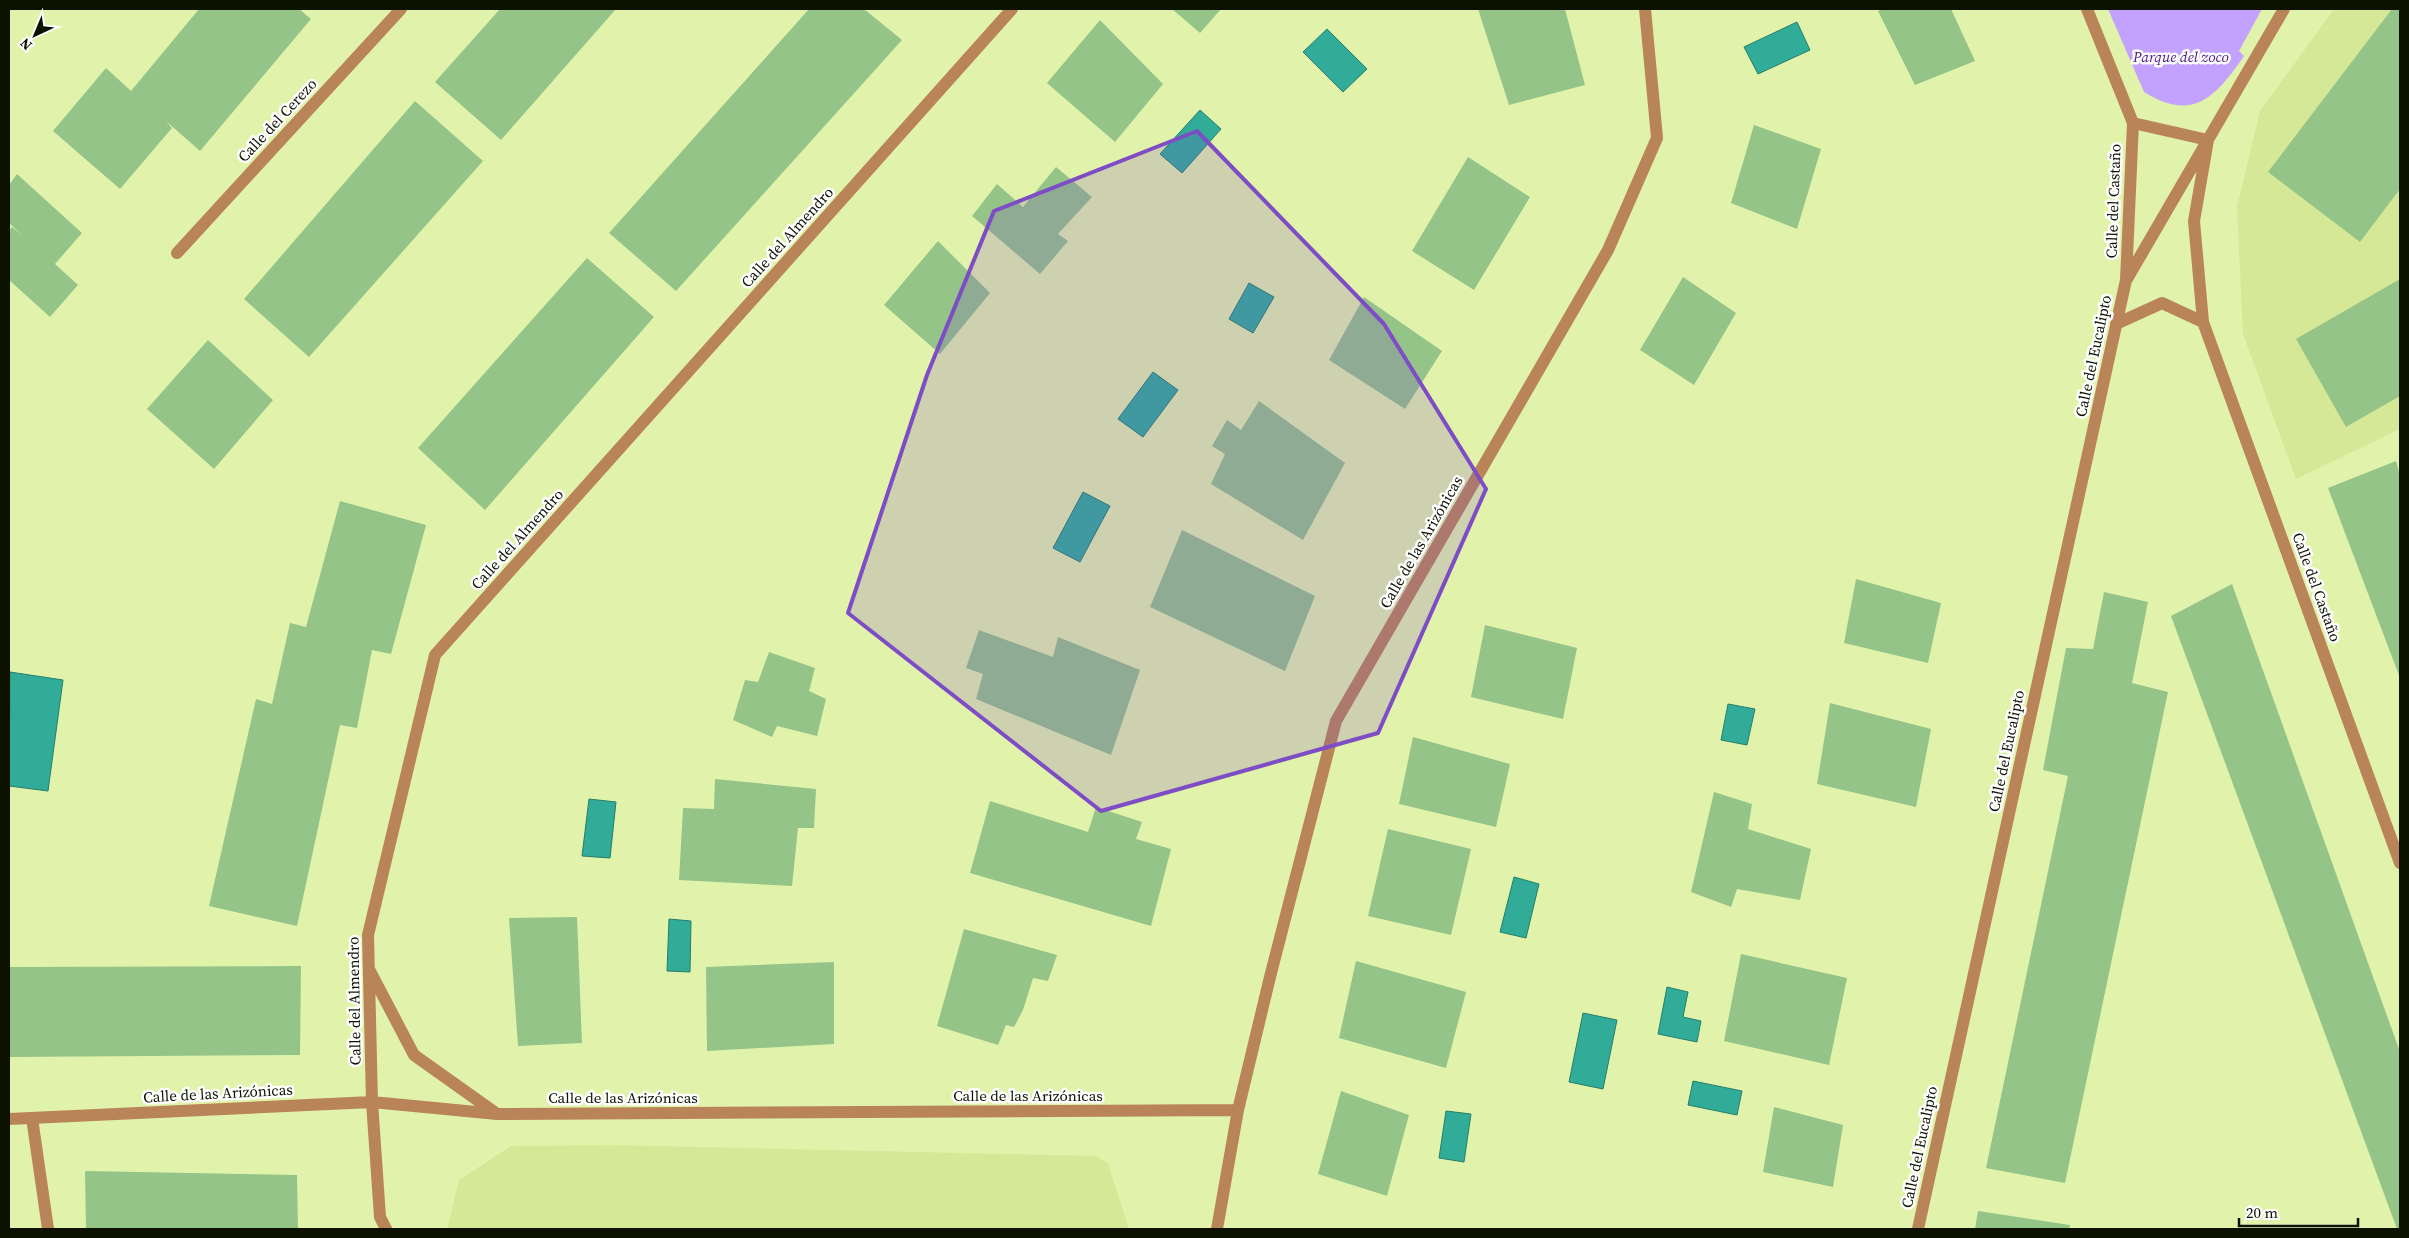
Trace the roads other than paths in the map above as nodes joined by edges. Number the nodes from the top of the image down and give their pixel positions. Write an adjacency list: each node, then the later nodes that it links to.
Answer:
1 (401, 9): 8 (street, Calle del Cerezo)
2 (1012, 9): 13 (street, Calle del Almendro)
3 (1644, 9): 15 (street, Calle de las Arizónicas)
4 (2087, 9): 6 (street, Calle del Castaño)
5 (2284, 9): 7 (street)
6 (2133, 123): 7 (street); 9 (street, Calle del Castaño)
7 (2208, 140): 9 (street); 10 (street, Calle del Castaño)
8 (177, 253)
9 (2126, 280): 11 (street, Calle del Eucalipto)
10 (2203, 322): 11 (street); 12 (street, Calle del Castaño)
11 (2116, 324): 22 (street, Calle del Eucalipto)
12 (2400, 863)
13 (368, 968): 14 (street, Calle del Almendro); 16 (street)
14 (372, 1102): 16 (street, Calle de las Arizónicas); 17 (street, Calle de las Arizónicas); 20 (street, Calle del Almendro)
15 (1238, 1110): 16 (street, Calle de las Arizónicas); 21 (street, Calle de las Arizónicas)
16 (498, 1114)
17 (32, 1118): 18 (street, Calle de las Arizónicas); 19 (street)
18 (9, 1119)
19 (48, 1229)
20 (386, 1229)
21 (1217, 1229)
22 (1918, 1229)

